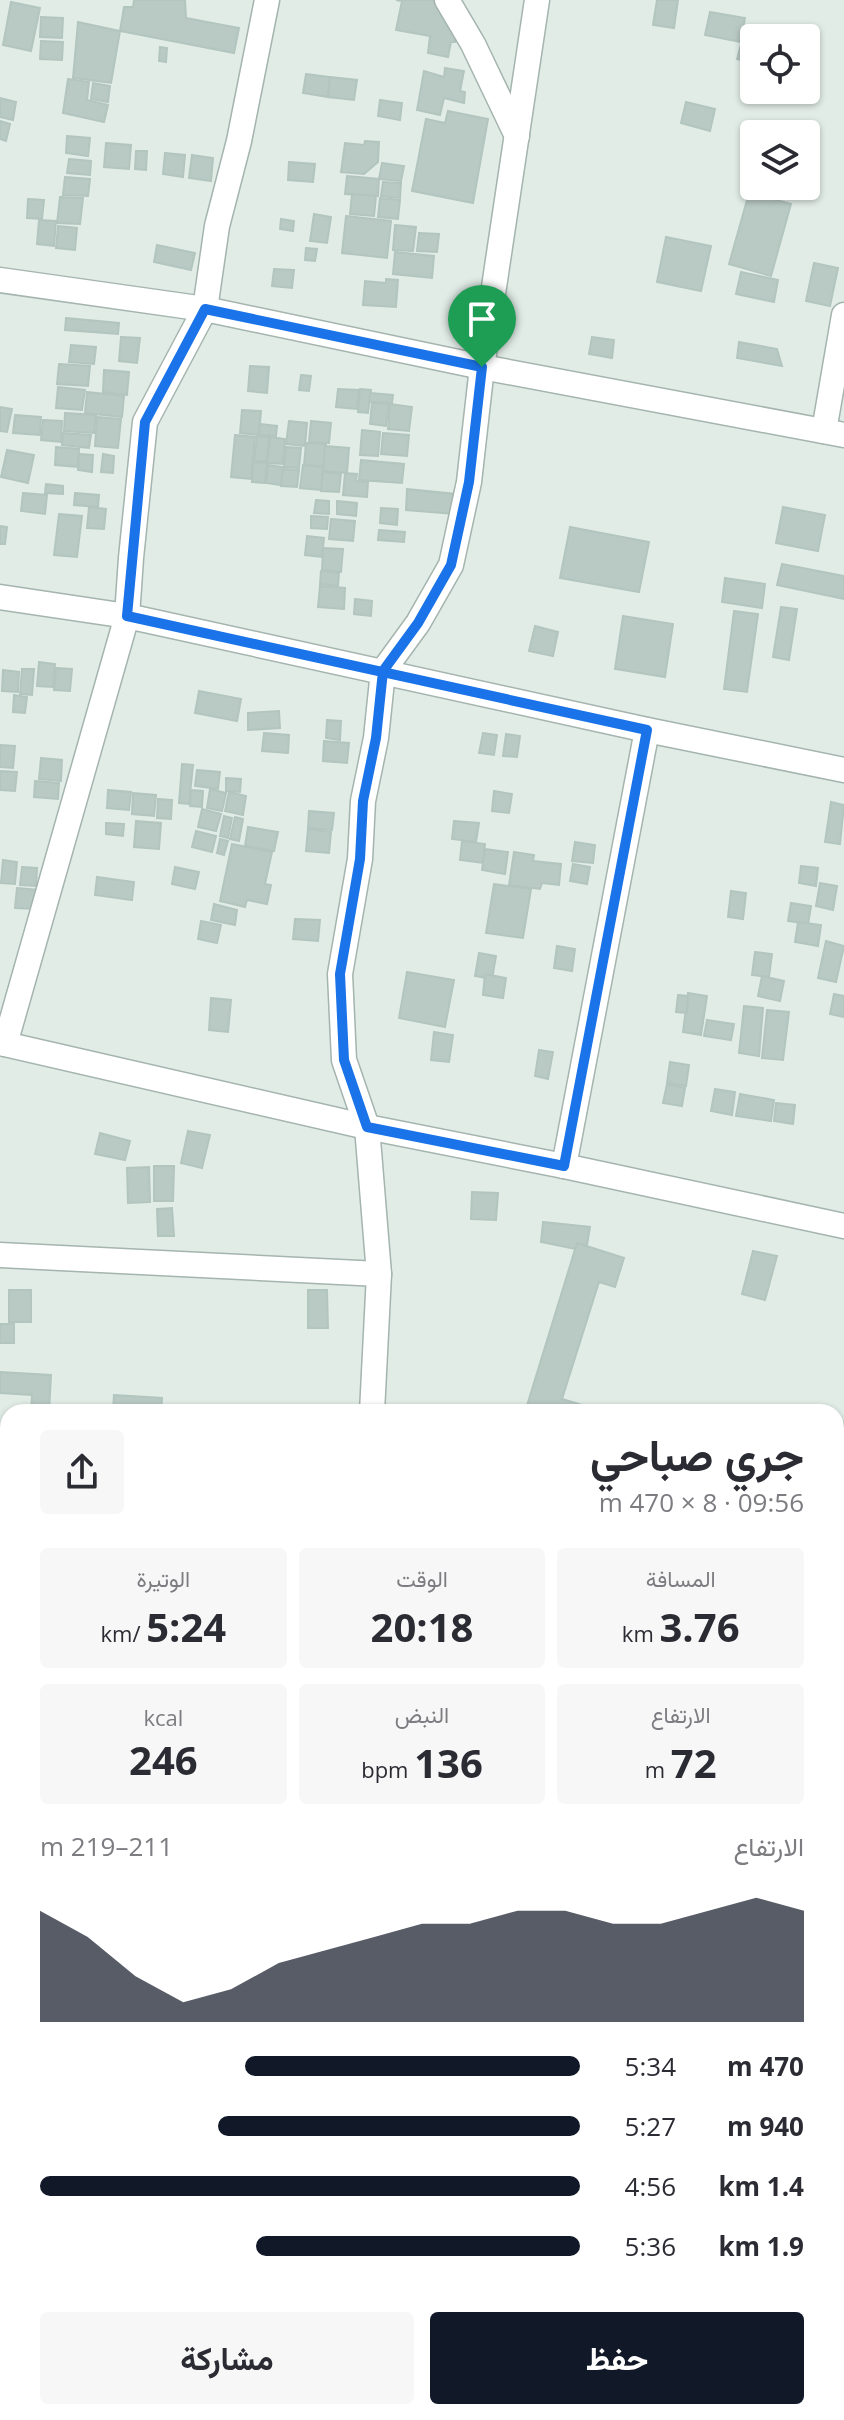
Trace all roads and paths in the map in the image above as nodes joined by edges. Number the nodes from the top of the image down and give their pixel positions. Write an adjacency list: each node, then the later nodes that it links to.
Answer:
1 (267, 0): 6 (street)
2 (447, 0): 4 (street)
3 (537, 0): 4 (street)
4 (517, 136): 8 (street)
5 (0, 280): 6 (street)
6 (205, 309): 8 (street); 11 (street)
7 (844, 315): 9 (street)
8 (482, 367): 9 (street); 12 (street)
9 (834, 433)
10 (3, 596): 11 (street)
11 (127, 616): 12 (street); 15 (street)
12 (383, 671): 13 (street); 16 (street)
13 (647, 730): 14 (street); 17 (street)
14 (844, 770)
15 (2, 1043): 16 (street)
16 (367, 1127): 17 (street); 20 (street)
17 (564, 1166): 18 (street)
18 (844, 1226)
19 (0, 1255): 20 (street)
20 (379, 1274): 21 (street)
21 (372, 1404)

